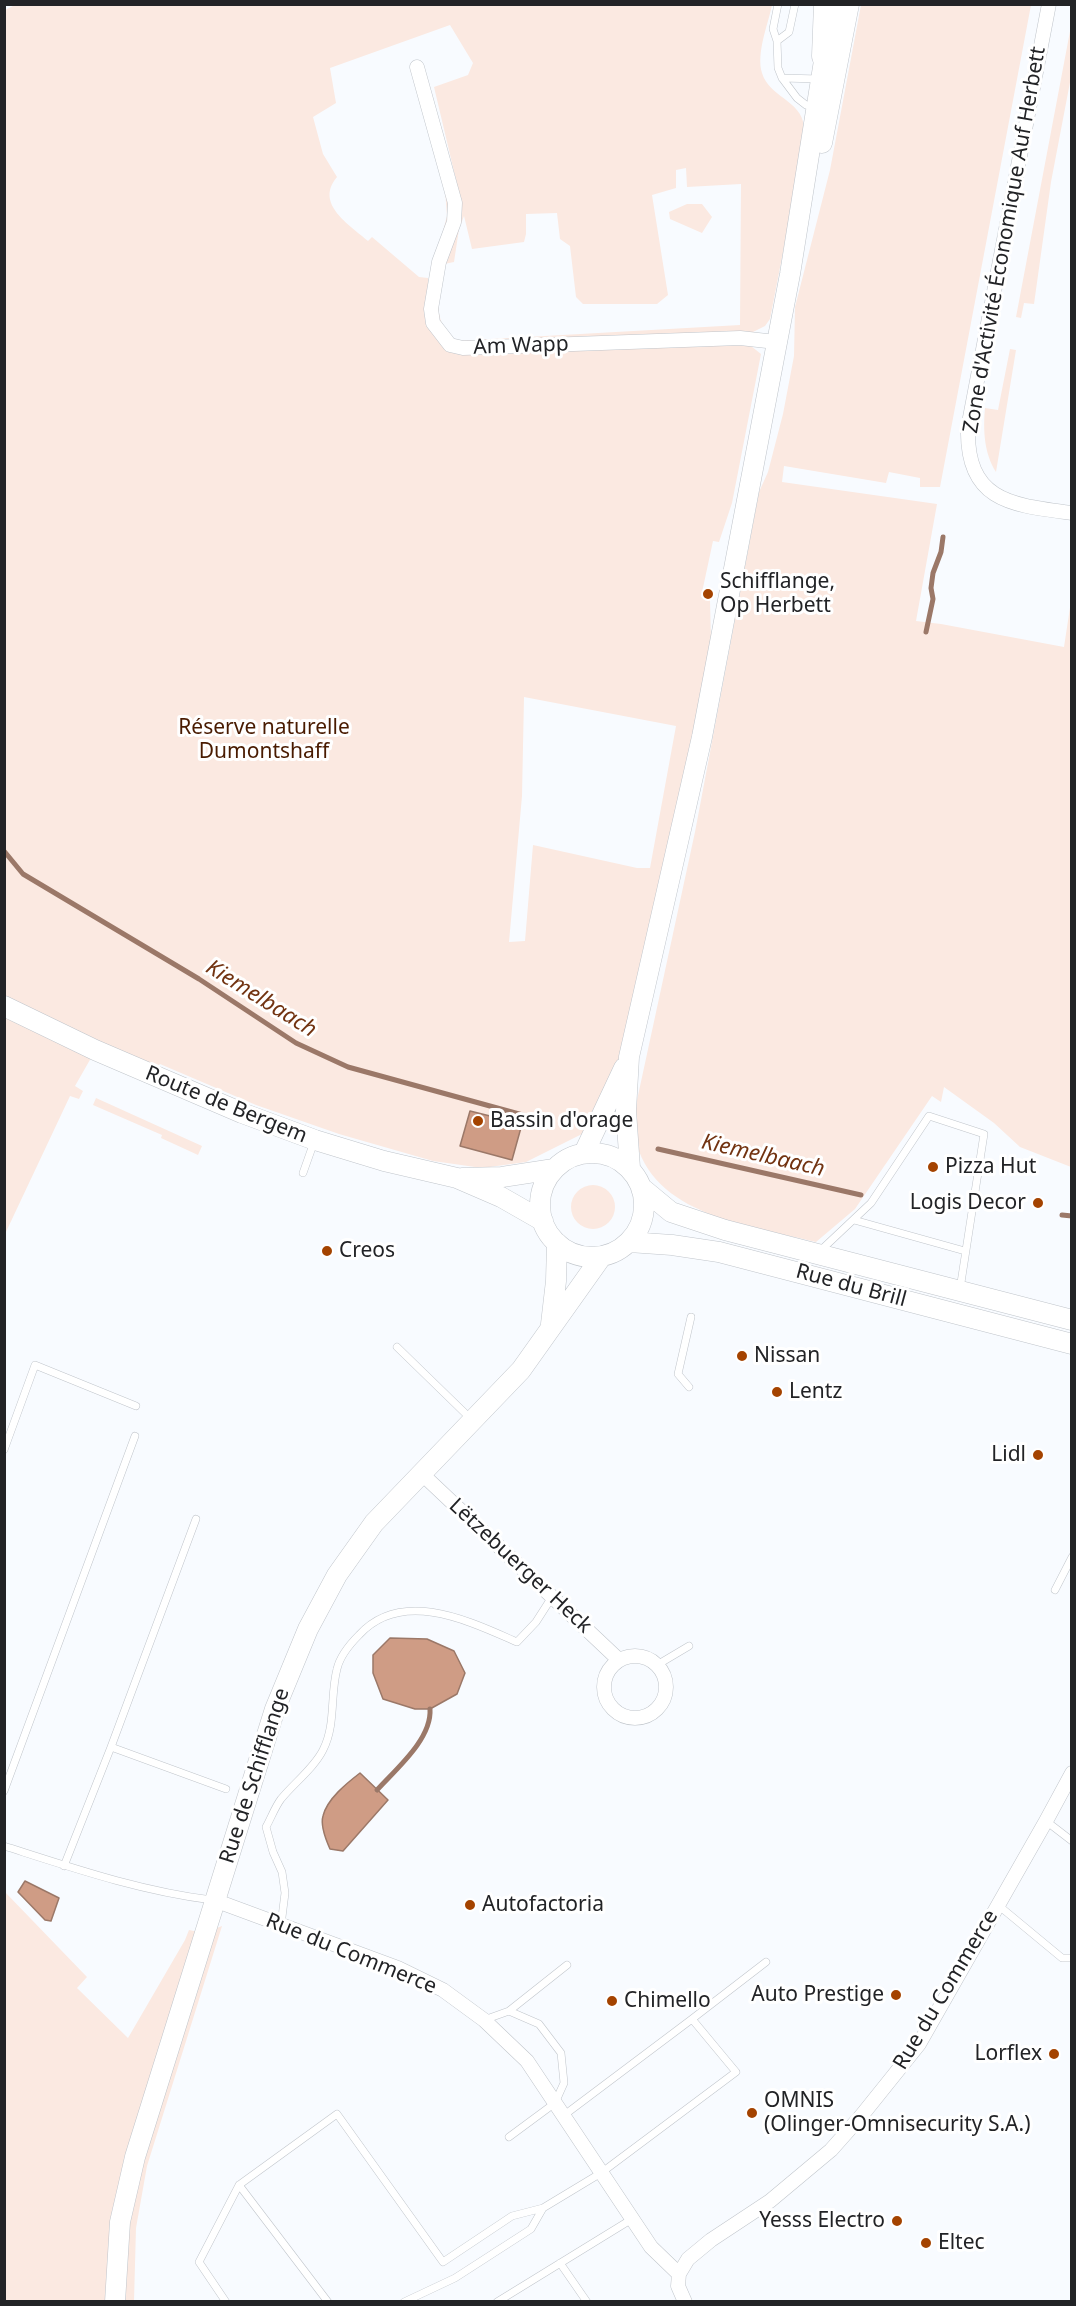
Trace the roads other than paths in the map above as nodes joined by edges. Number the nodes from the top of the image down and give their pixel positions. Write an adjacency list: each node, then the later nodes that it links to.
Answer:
1 (778, 4): 7 (lane)
2 (795, 4): 7 (lane)
3 (827, 4): 9 (highway)
4 (834, 4): 9 (main road)
5 (849, 4): 12 (main road)
6 (1049, 4): 14 (street, Zone d'Activité Économique Auf Herbett)
7 (777, 41): 10 (lane)
8 (417, 67): 13 (street, Am Wapp)
9 (823, 67): 10 (lane); 11 (main road)
10 (782, 78): 11 (lane)
11 (816, 108): 12 (main road)
12 (790, 274): 13 (main road)
13 (776, 342): 16 (main road)
14 (1071, 513)
15 (4, 1006): 17 (main road, Route de Bergem)
16 (629, 1057): 18 (main road); 19 (main road)
17 (315, 1140): 21 (lane); 22 (main road, Route de Bergem)
18 (584, 1154): 19 (main road); 20 (main road)
19 (630, 1168): 23 (main road)
20 (554, 1169): 22 (main road, Route de Bergem); 25 (main road)
21 (303, 1173)
22 (457, 1178): 25 (main road, Route de Bergem)
23 (642, 1188): 26 (main road); 29 (main road, Rue du Brill)
24 (854, 1220): 28 (lane); 28 (lane); 29 (lane)
25 (543, 1221): 27 (main road)
26 (628, 1242): 30 (main road); 35 (main road, Rue du Brill)
27 (557, 1243): 30 (main road); 34 (main road, Rue de Schifflange)
28 (965, 1251): 31 (lane)
29 (817, 1254): 31 (main road, Rue du Brill)
30 (602, 1256): 34 (main road, Rue de Schifflange)
31 (960, 1291): 33 (main road, Rue du Brill)
32 (691, 1317): 37 (lane)
33 (1071, 1320)
34 (551, 1326): 39 (main road, Rue de Schifflange)
35 (1071, 1344)
36 (397, 1347): 39 (lane)
37 (689, 1387)
38 (136, 1406): 41 (lane)
39 (472, 1420): 42 (main road, Rue de Schifflange)
40 (135, 1436): 51 (lane)
41 (4, 1450)
42 (421, 1473): 46 (street, Lëtzebuerger Heck); 59 (main road, Rue de Schifflange)
43 (196, 1519): 50 (lane)
44 (1071, 1557): 45 (lane)
45 (1055, 1590)
46 (552, 1597): 48 (street, Lëtzebuerger Heck); 61 (lane)
47 (689, 1646): 49 (lane)
48 (619, 1660): 49 (street); 49 (street)
49 (657, 1665)
50 (111, 1747): 53 (lane); 58 (lane)
51 (8, 1771): 54 (lane)
52 (1071, 1773): 55 (street, Rue du Commerce)
53 (226, 1789)
54 (4, 1791)
55 (1046, 1821): 56 (lane); 60 (street, Rue du Commerce)
56 (1071, 1841)
57 (4, 1846): 58 (lane)
58 (64, 1866): 59 (lane)
59 (214, 1900): 61 (street, Rue du Commerce); 77 (main road, Rue de Schifflange)
60 (998, 1905): 62 (lane); 76 (street, Rue du Commerce)
61 (281, 1924): 67 (street, Rue du Commerce)
62 (1071, 1958)
63 (766, 1962): 66 (lane)
64 (567, 1965): 65 (lane)
65 (509, 2011): 67 (lane); 68 (lane)
66 (692, 2019): 69 (lane); 71 (lane)
67 (484, 2020): 68 (street, Rue du Commerce)
68 (555, 2103): 69 (street, Rue du Commerce); 70 (lane)
69 (563, 2116): 71 (street, Rue du Commerce)
70 (509, 2137)
71 (602, 2173): 73 (lane); 74 (street, Rue du Commerce)
72 (239, 2185): 73 (lane); 78 (lane); 79 (lane)
73 (543, 2208): 80 (lane)
74 (632, 2219): 75 (lane); 76 (street, Rue du Commerce)
75 (560, 2263): 81 (lane); 82 (lane)
76 (679, 2274): 83 (street)
77 (115, 2301)
78 (226, 2301)
79 (328, 2301)
80 (404, 2301)
81 (497, 2301)
82 (588, 2301)
83 (686, 2301)

